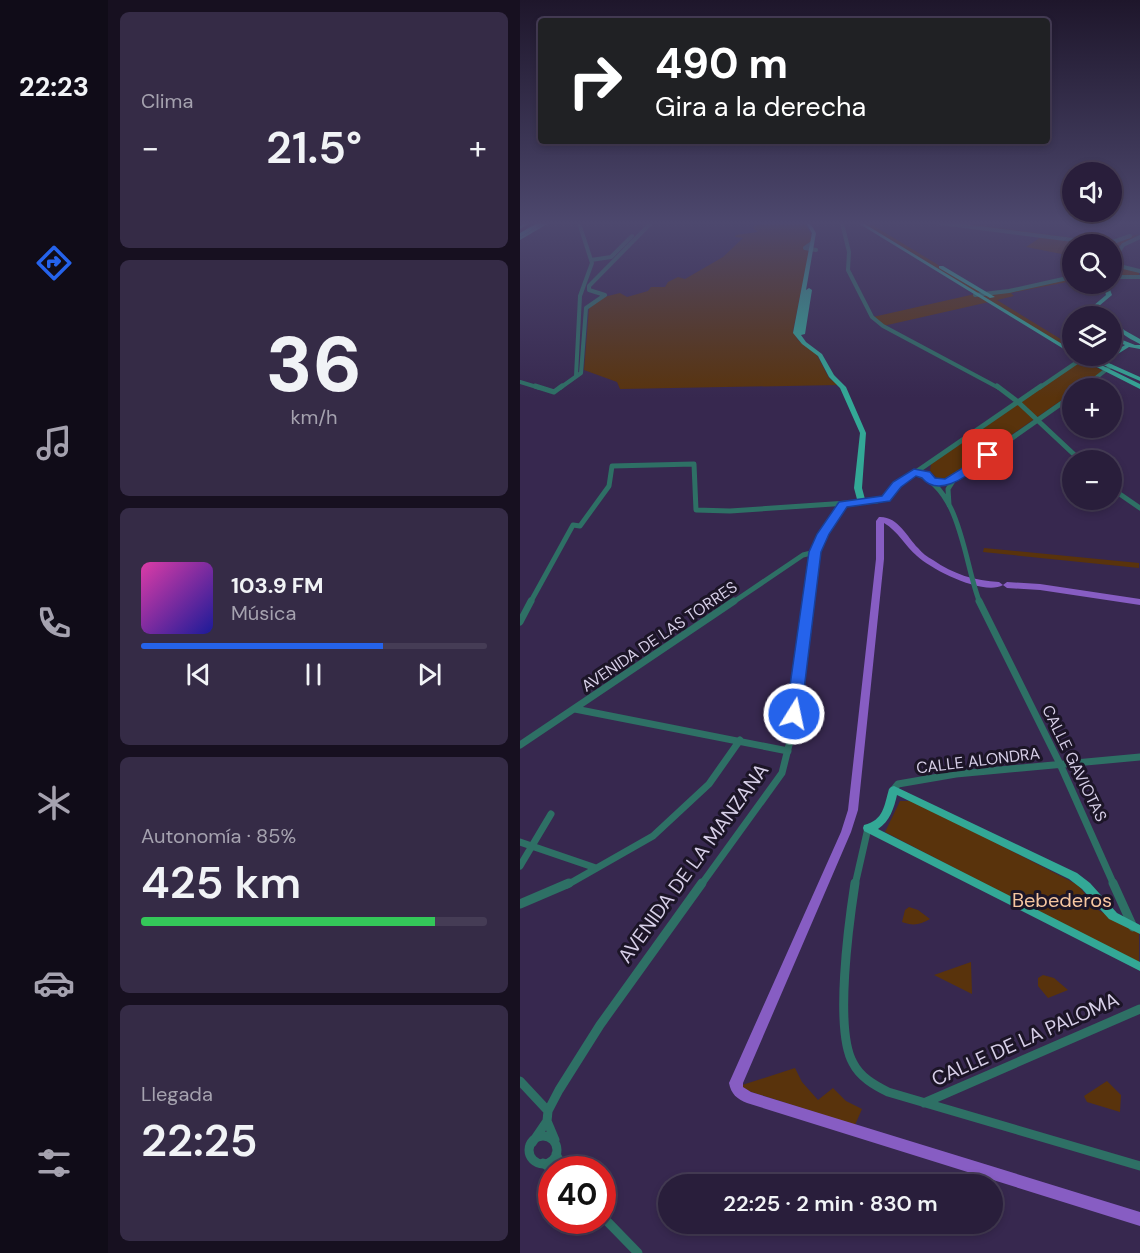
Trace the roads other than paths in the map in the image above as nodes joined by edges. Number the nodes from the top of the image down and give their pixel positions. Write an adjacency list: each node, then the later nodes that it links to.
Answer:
1 (585, 281): 25 (street)
2 (594, 281): 25 (street)
3 (808, 281): 39 (main road)
4 (854, 281): 30 (street)
5 (953, 281): 11 (main road)
6 (965, 281): 8 (main road)
7 (1052, 281): 8 (street)
8 (984, 293): 11 (street); 18 (main road)
9 (1110, 294): 12 (main road)
10 (1114, 294): 12 (main road)
11 (975, 295): 20 (main road)
12 (1106, 300): 13 (main road); 14 (main road)
13 (1096, 306)
14 (1103, 306)
15 (1122, 331): 17 (main road)
16 (1122, 336): 17 (main road)
17 (1132, 338): 19 (main road)
18 (1062, 339)
19 (1140, 342)
20 (1062, 346)
21 (1069, 366): 30 (street)
22 (1103, 366): 24 (main road)
23 (1110, 366): 24 (main road)
24 (1109, 369): 26 (street); 27 (main road); 29 (main road)
25 (576, 376): 28 (street)
26 (1097, 378)
27 (1140, 379)
28 (520, 382)
29 (1140, 387)
30 (1018, 402): 32 (street); 34 (street)
31 (1062, 403): 32 (street)
32 (1038, 421): 33 (street); 36 (street)
33 (1069, 450)
34 (926, 464): 35 (street); 36 (street)
35 (914, 473): 37 (street); 39 (street)
36 (953, 479): 37 (street); 41 (street)
37 (932, 482): 41 (street, CALLE GAVIOTAS)
38 (1122, 496): 42 (street)
39 (864, 503): 40 (street)
40 (843, 504): 43 (street, AVENIDA DE LA MANZANA); 44 (street)
41 (949, 505): 50 (street, CALLE GAVIOTAS)
42 (1140, 508)
43 (815, 552): 45 (street, AVENIDA DE LAS TORRES); 48 (street, AVENIDA DE LA MANZANA)
44 (520, 622)
45 (575, 709): 46 (street); 47 (street, AVENIDA DE LAS TORRES)
46 (740, 740): 48 (street); 57 (street)
47 (520, 745)
48 (788, 751): 64 (street, AVENIDA DE LA MANZANA)
49 (1140, 757): 50 (street, CALLE ALONDRA)
50 (1060, 764): 51 (street, CALLE ALONDRA); 59 (street, CALLE GAVIOTAS)
51 (894, 789): 53 (main road); 59 (main road)
52 (551, 814): 55 (street)
53 (868, 828): 60 (main road); 63 (street)
54 (520, 842): 55 (street)
55 (531, 846): 56 (street); 57 (street)
56 (520, 866)
57 (596, 868): 58 (street)
58 (520, 904)
59 (1136, 928)
60 (1140, 967)
61 (1140, 1009): 63 (street, CALLE DE LA PALOMA)
62 (520, 1081): 64 (street)
63 (924, 1103): 71 (street)
64 (548, 1116): 65 (street); 66 (street, AVENIDA DE LA MANZANA)
65 (555, 1142): 66 (street); 68 (street)
66 (532, 1143): 67 (street)
67 (524, 1153): 70 (street)
68 (556, 1154): 69 (street)
69 (553, 1156)
70 (538, 1162)
71 (1140, 1166)
72 (616, 1230): 73 (street)
73 (638, 1253)

